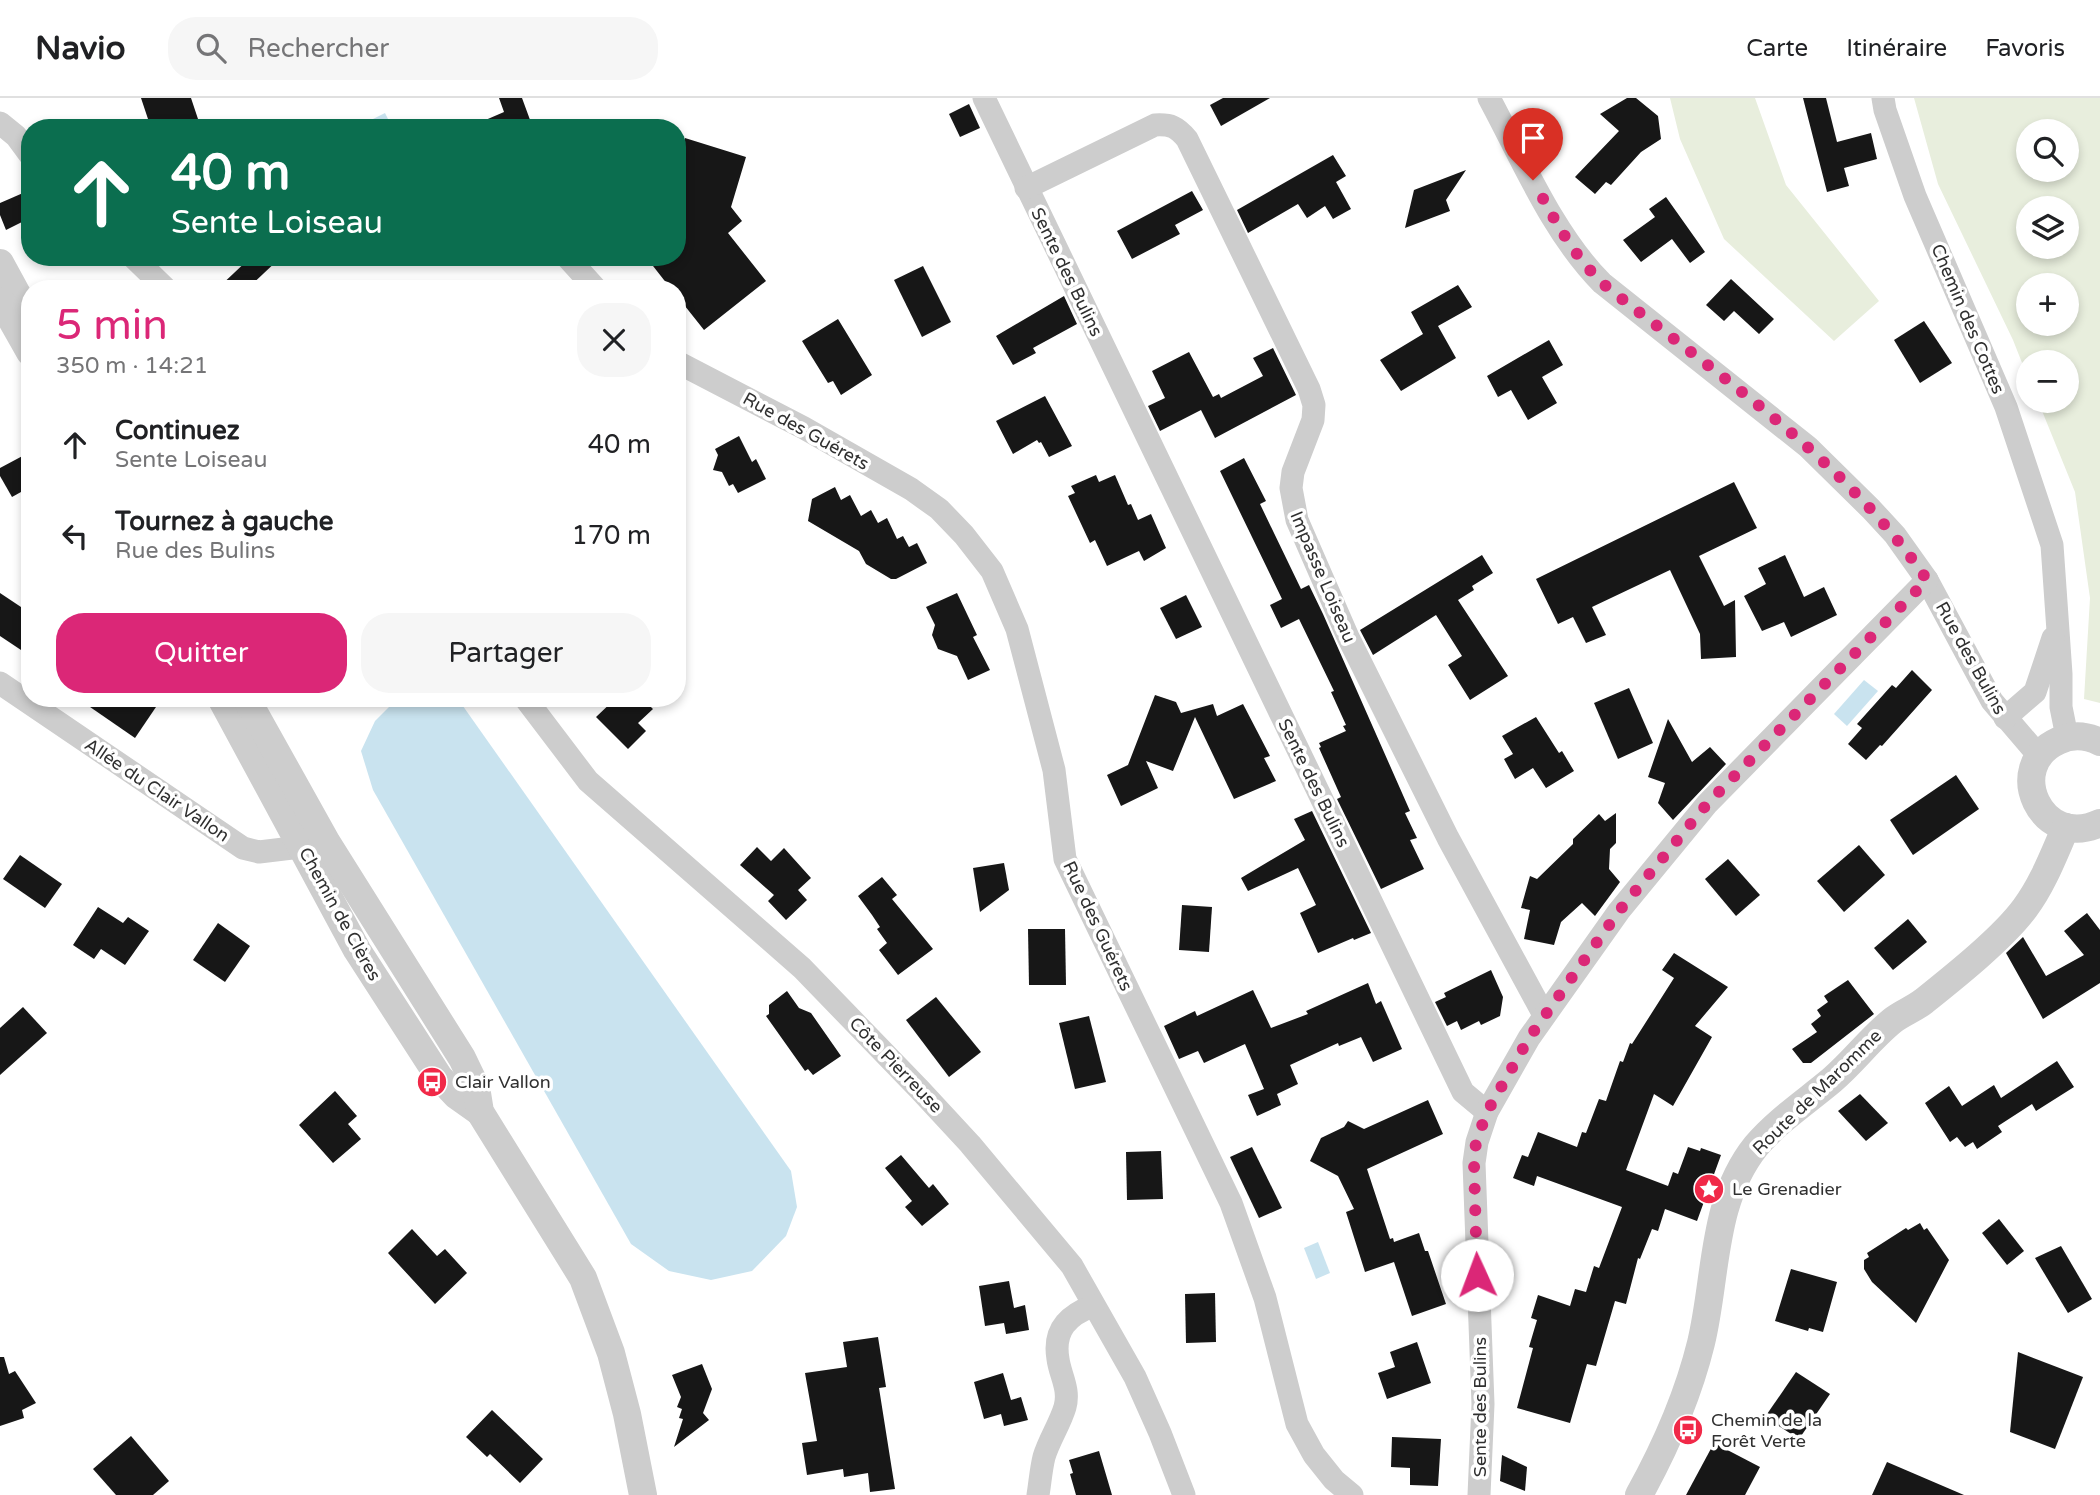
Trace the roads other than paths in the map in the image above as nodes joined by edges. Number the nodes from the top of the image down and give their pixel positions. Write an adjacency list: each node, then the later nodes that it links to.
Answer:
1 (984, 98): 6 (street, Sente des Bulins)
2 (1489, 98): 16 (street, Rue des Bulins)
3 (1883, 98): 17 (street, Chemin des Cottes)
4 (0, 123): 5 (street)
5 (21, 143)
6 (1026, 188): 30 (street, Impasse Loiseau); 31 (street, Sente des Bulins)
7 (0, 263): 13 (street)
8 (142, 266): 10 (street)
9 (576, 266): 11 (street)
10 (157, 280)
11 (588, 280)
12 (0, 299): 14 (street)
13 (21, 302)
14 (21, 336)
15 (686, 367): 36 (street, Rue des Guérets)
16 (1927, 580): 24 (street, Rue des Bulins); 30 (street)
17 (2057, 625): 24 (street, Chemin des Cottes); 25 (street, Chemin des Cottes)
18 (0, 683): 19 (street, Allée du Clair Vallon)
19 (21, 697)
20 (35, 707): 29 (street, Allée du Clair Vallon)
21 (227, 707): 29 (street, Chemin de Clères)
22 (250, 707): 29 (street, Chemin de Clères)
23 (532, 707): 32 (street, Côte Pierreuse)
24 (2005, 718): 27 (street, Rue des Bulins)
25 (2067, 737): 26 (street); 27 (street)
26 (2100, 742)
27 (2039, 756): 28 (street)
28 (2090, 829): 38 (street, Route de Maromme)
29 (315, 845): 33 (street, Chemin de Clères)
30 (1544, 1015): 31 (street)
31 (1487, 1112): 37 (street, Sente des Bulins)
32 (1093, 1306): 34 (street); 35 (street, Côte Pierreuse)
33 (643, 1495)
34 (1038, 1495)
35 (1184, 1495)
36 (1352, 1495)
37 (1479, 1495)
38 (1639, 1495)

